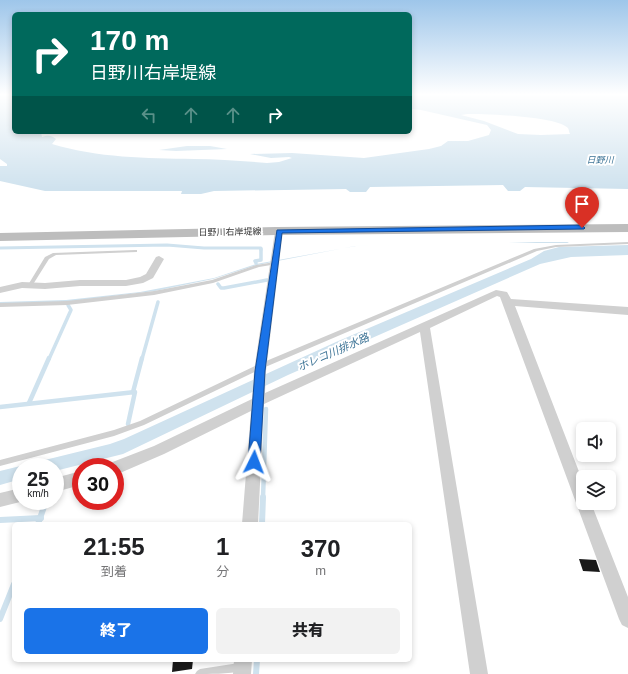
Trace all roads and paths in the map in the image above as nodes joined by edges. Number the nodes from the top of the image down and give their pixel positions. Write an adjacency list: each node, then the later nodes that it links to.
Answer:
1 (628, 228): 2 (street, 日野川右岸堤線)
2 (279, 231): 3 (street, 日野川右岸堤線); 7 (street)
3 (0, 237)
4 (628, 243): 14 (lane)
5 (135, 251): 8 (lane)
6 (159, 259): 8 (street)
7 (275, 263): 11 (lane); 14 (street)
8 (30, 285): 9 (street)
9 (0, 290)
10 (508, 302): 12 (street); 13 (street); 18 (street)
11 (0, 305)
12 (627, 313)
13 (424, 325): 15 (street); 26 (street)
14 (261, 368): 15 (street); 16 (lane)
15 (259, 397): 17 (street); 22 (street)
16 (0, 463)
17 (124, 464)
18 (576, 483)
19 (12, 498): 20 (street)
20 (1, 501)
21 (586, 510): 23 (street)
22 (250, 522)
23 (628, 619)
24 (243, 667): 25 (lane)
25 (200, 674)
26 (479, 674)

